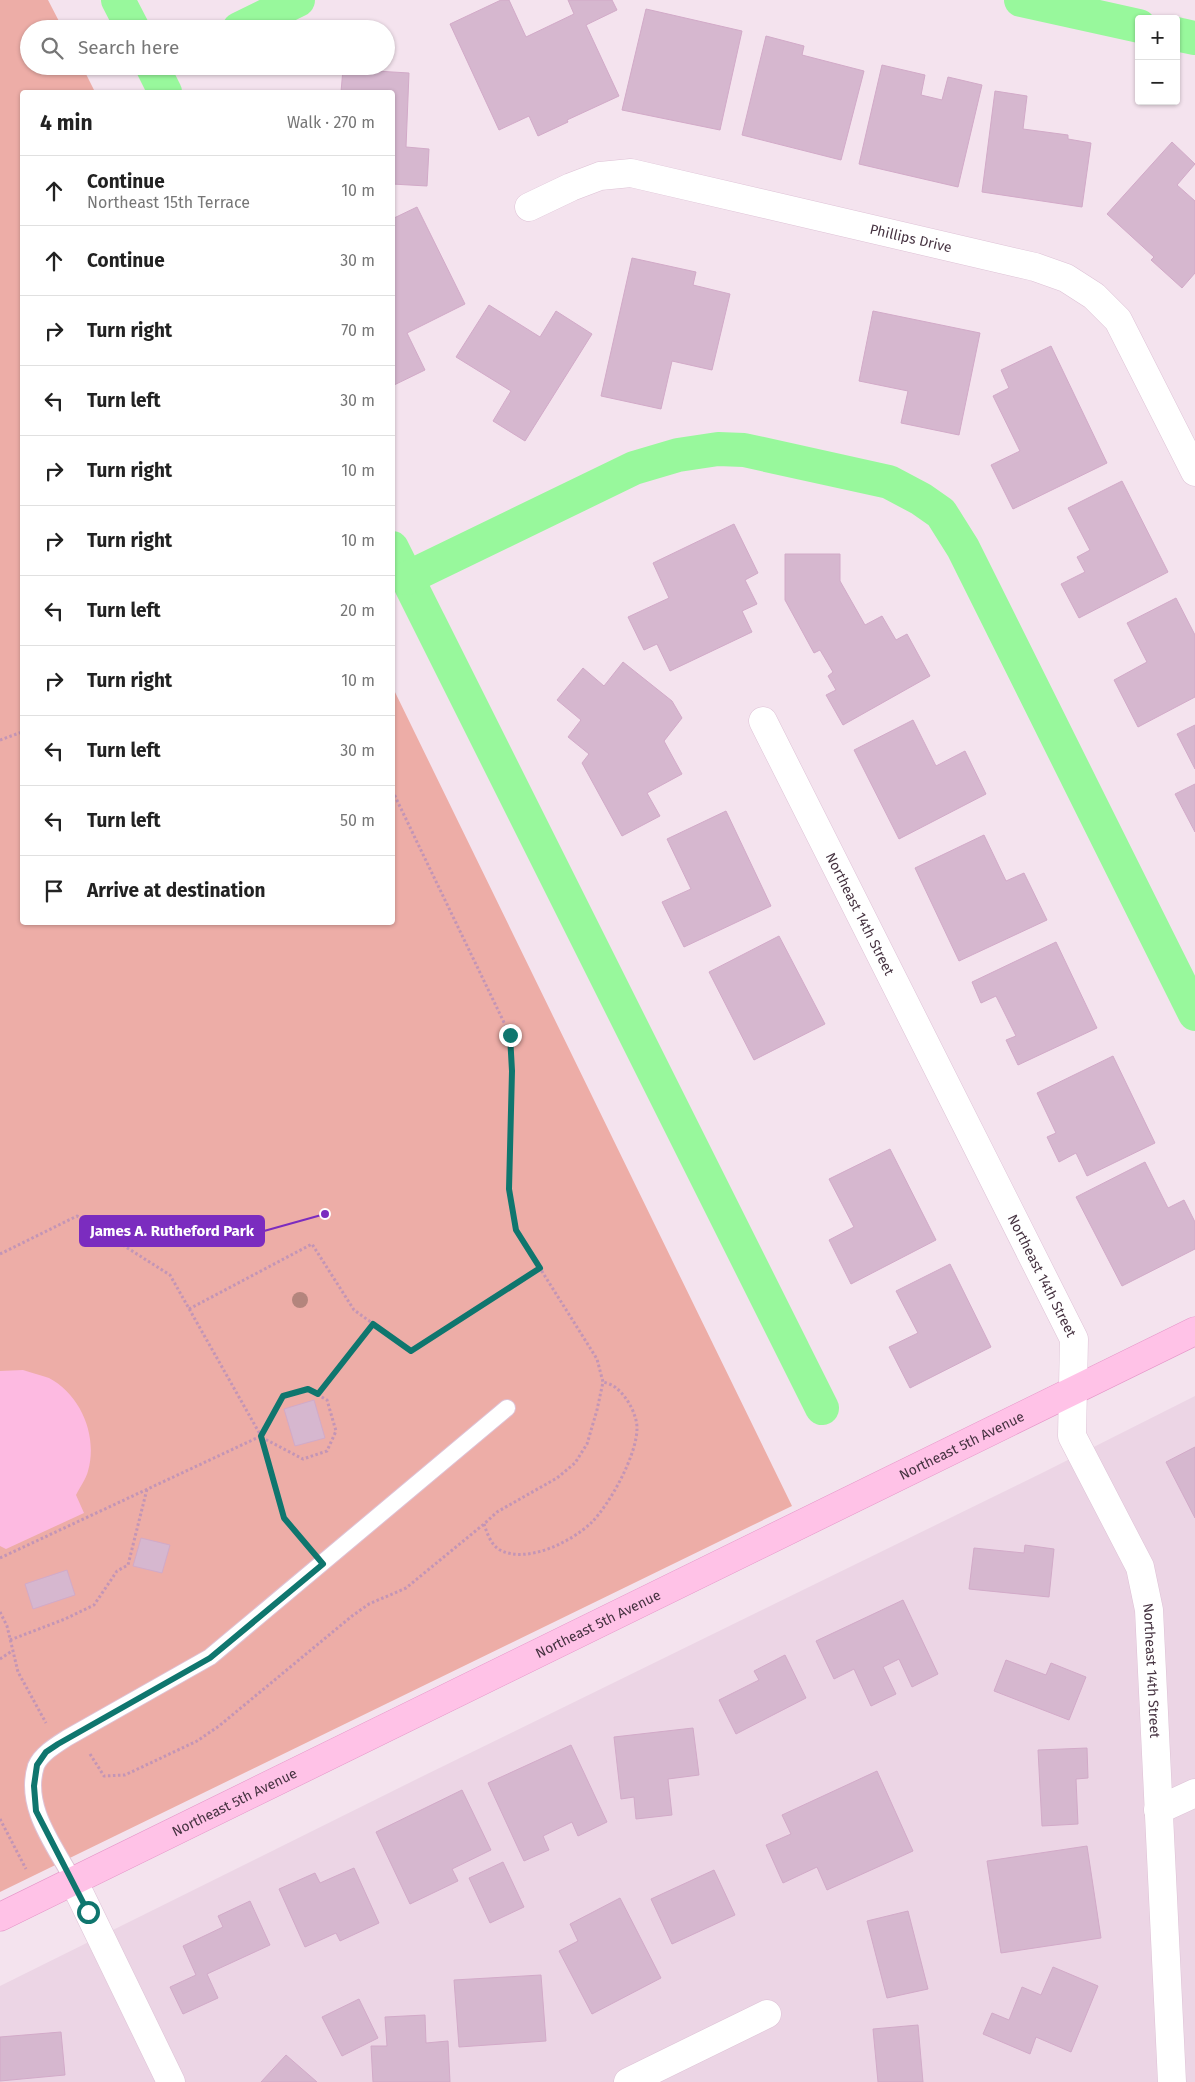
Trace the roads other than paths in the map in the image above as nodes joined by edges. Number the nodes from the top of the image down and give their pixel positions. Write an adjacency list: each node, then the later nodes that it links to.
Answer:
1 (529, 207): 2 (street, Phillips Drive)
2 (1195, 472)
3 (763, 721): 5 (street, Northeast 14th Street)
4 (1195, 1331): 5 (street, Northeast 5th Avenue)
5 (1074, 1390): 8 (street, Northeast 14th Street); 9 (street, Northeast 5th Avenue)
6 (507, 1408): 9 (lane)
7 (1195, 1793): 8 (street)
8 (1158, 1810): 14 (street, Northeast 14th Street)
9 (73, 1880): 10 (street, Northeast 5th Avenue); 12 (street)
10 (0, 1917)
11 (767, 2014): 13 (street)
12 (171, 2082)
13 (628, 2082)
14 (1172, 2082)

